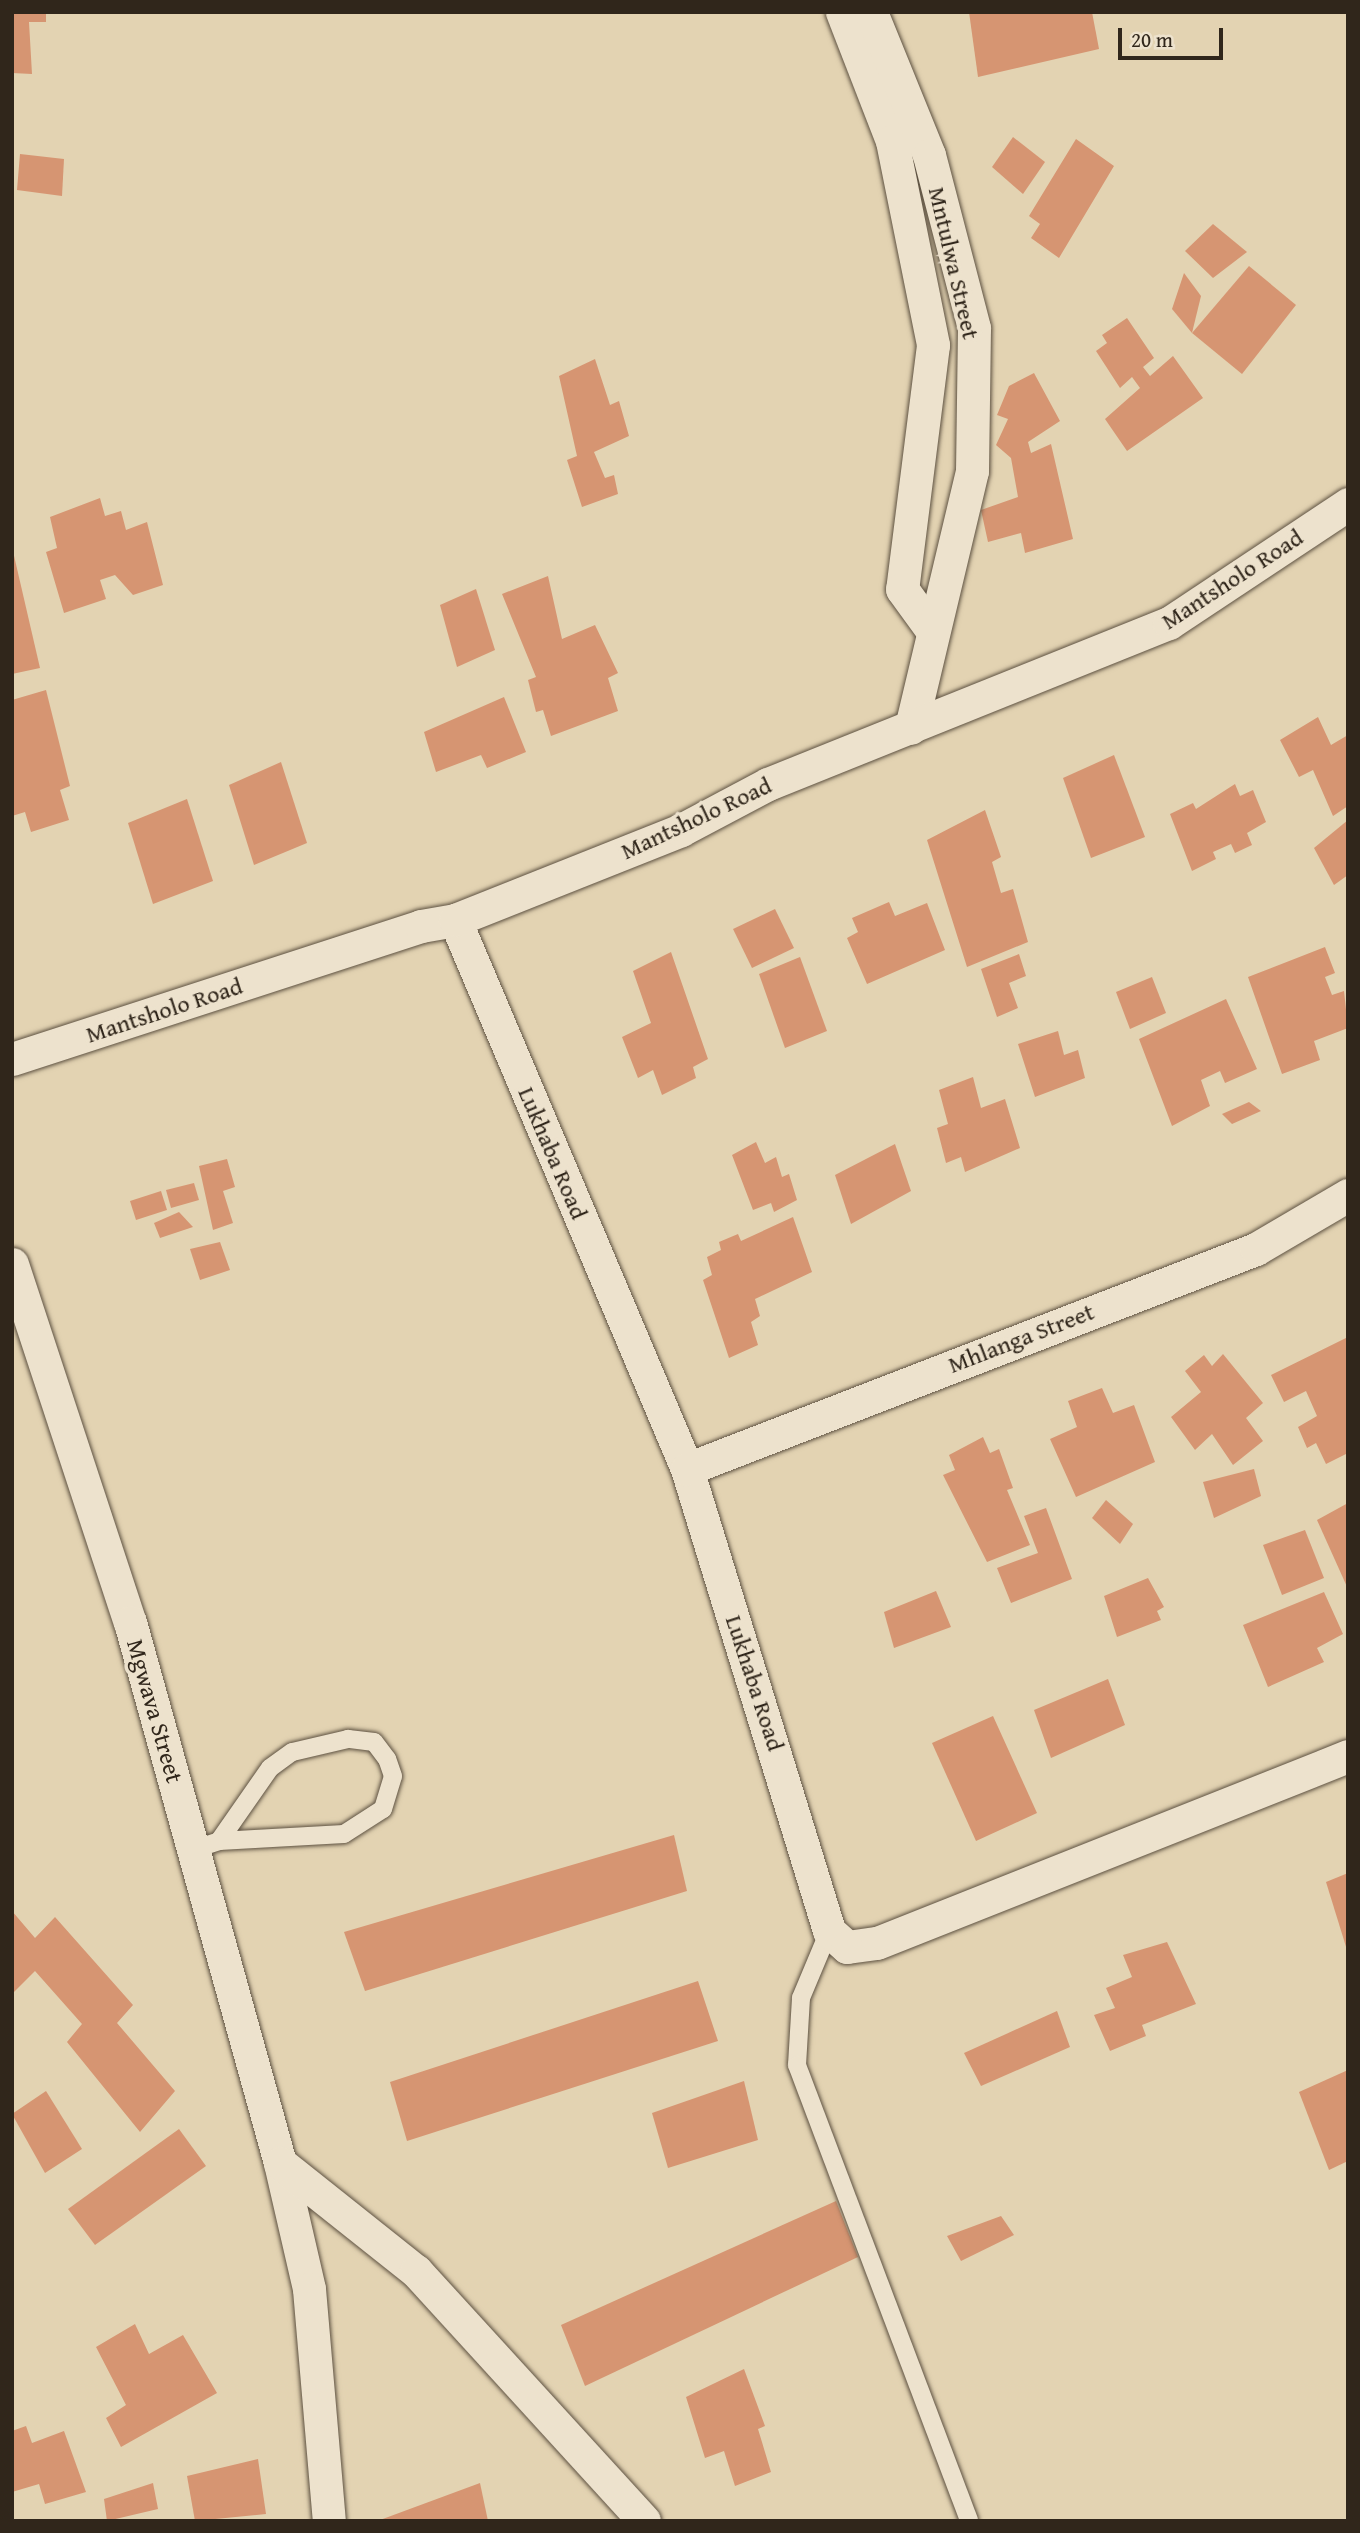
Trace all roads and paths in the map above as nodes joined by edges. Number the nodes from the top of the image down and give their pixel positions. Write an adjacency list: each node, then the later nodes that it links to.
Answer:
1 (842, 12): 4 (street)
2 (870, 12): 4 (street, Mntulwa Street)
3 (1348, 504): 5 (street, Mantsholo Road)
4 (932, 629): 5 (street, Mntulwa Street)
5 (911, 728): 6 (street, Mantsholo Road)
6 (455, 920): 7 (street, Mantsholo Road); 10 (street, Lukhaba Road)
7 (12, 1059)
8 (1348, 1195): 10 (street, Mhlanga Street)
9 (12, 1264): 12 (street, Mgwava Street)
10 (687, 1469): 13 (street, Lukhaba Road)
11 (1348, 1756): 13 (street)
12 (207, 1845): 12 (lane); 14 (street, Mgwava Street)
13 (830, 1931): 17 (lane)
14 (280, 2163): 15 (street, Mgwava Street); 16 (street)
15 (329, 2521)
16 (644, 2521)
17 (969, 2521)

